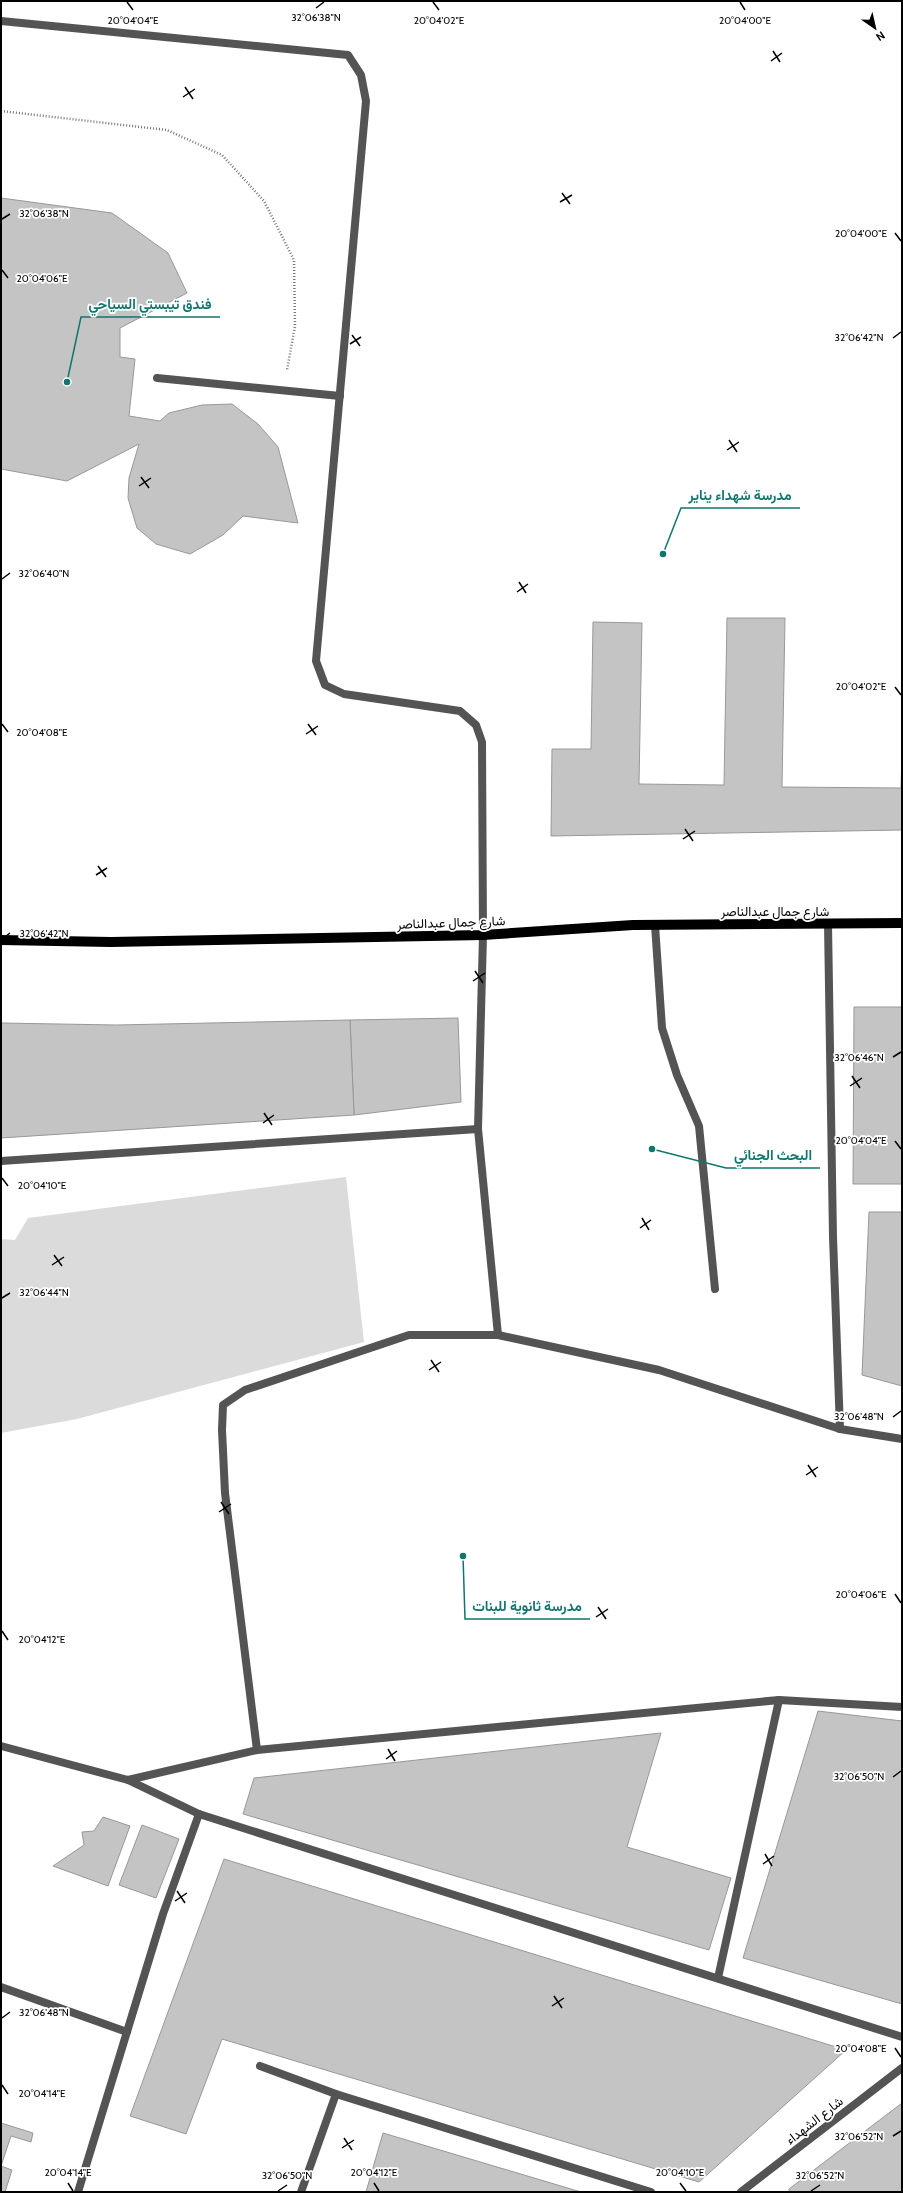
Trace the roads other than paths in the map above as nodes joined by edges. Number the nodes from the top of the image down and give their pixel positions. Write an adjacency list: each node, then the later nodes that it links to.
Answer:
1 (1, 21): 3 (street)
2 (157, 378): 3 (street)
3 (340, 396): 7 (street)
4 (902, 923): 5 (main road, شارع جمال عبدالناصر)
5 (828, 924): 6 (main road, شارع جمال عبدالناصر); 13 (street)
6 (655, 925): 7 (main road, شارع جمال عبدالناصر); 11 (street)
7 (483, 935): 8 (main road, شارع جمال عبدالناصر); 9 (street)
8 (1, 940)
9 (478, 1129): 10 (street); 12 (street)
10 (1, 1161)
11 (715, 1290)
12 (498, 1335): 13 (street); 18 (street)
13 (840, 1429): 14 (street)
14 (902, 1438)
15 (779, 1700): 16 (street); 18 (street); 21 (street)
16 (902, 1707)
17 (1, 1746): 19 (street)
18 (257, 1750): 19 (street)
19 (128, 1780): 20 (street)
20 (199, 1814): 21 (street); 23 (street)
21 (718, 1978): 24 (street)
22 (1, 1987): 23 (street)
23 (127, 2032): 28 (street)
24 (902, 2037)
25 (260, 2066): 27 (street)
26 (902, 2068): 31 (street, شارع الشهداء)
27 (336, 2094): 29 (street); 30 (street)
28 (78, 2192)
29 (301, 2192)
30 (651, 2192)
31 (741, 2192)

